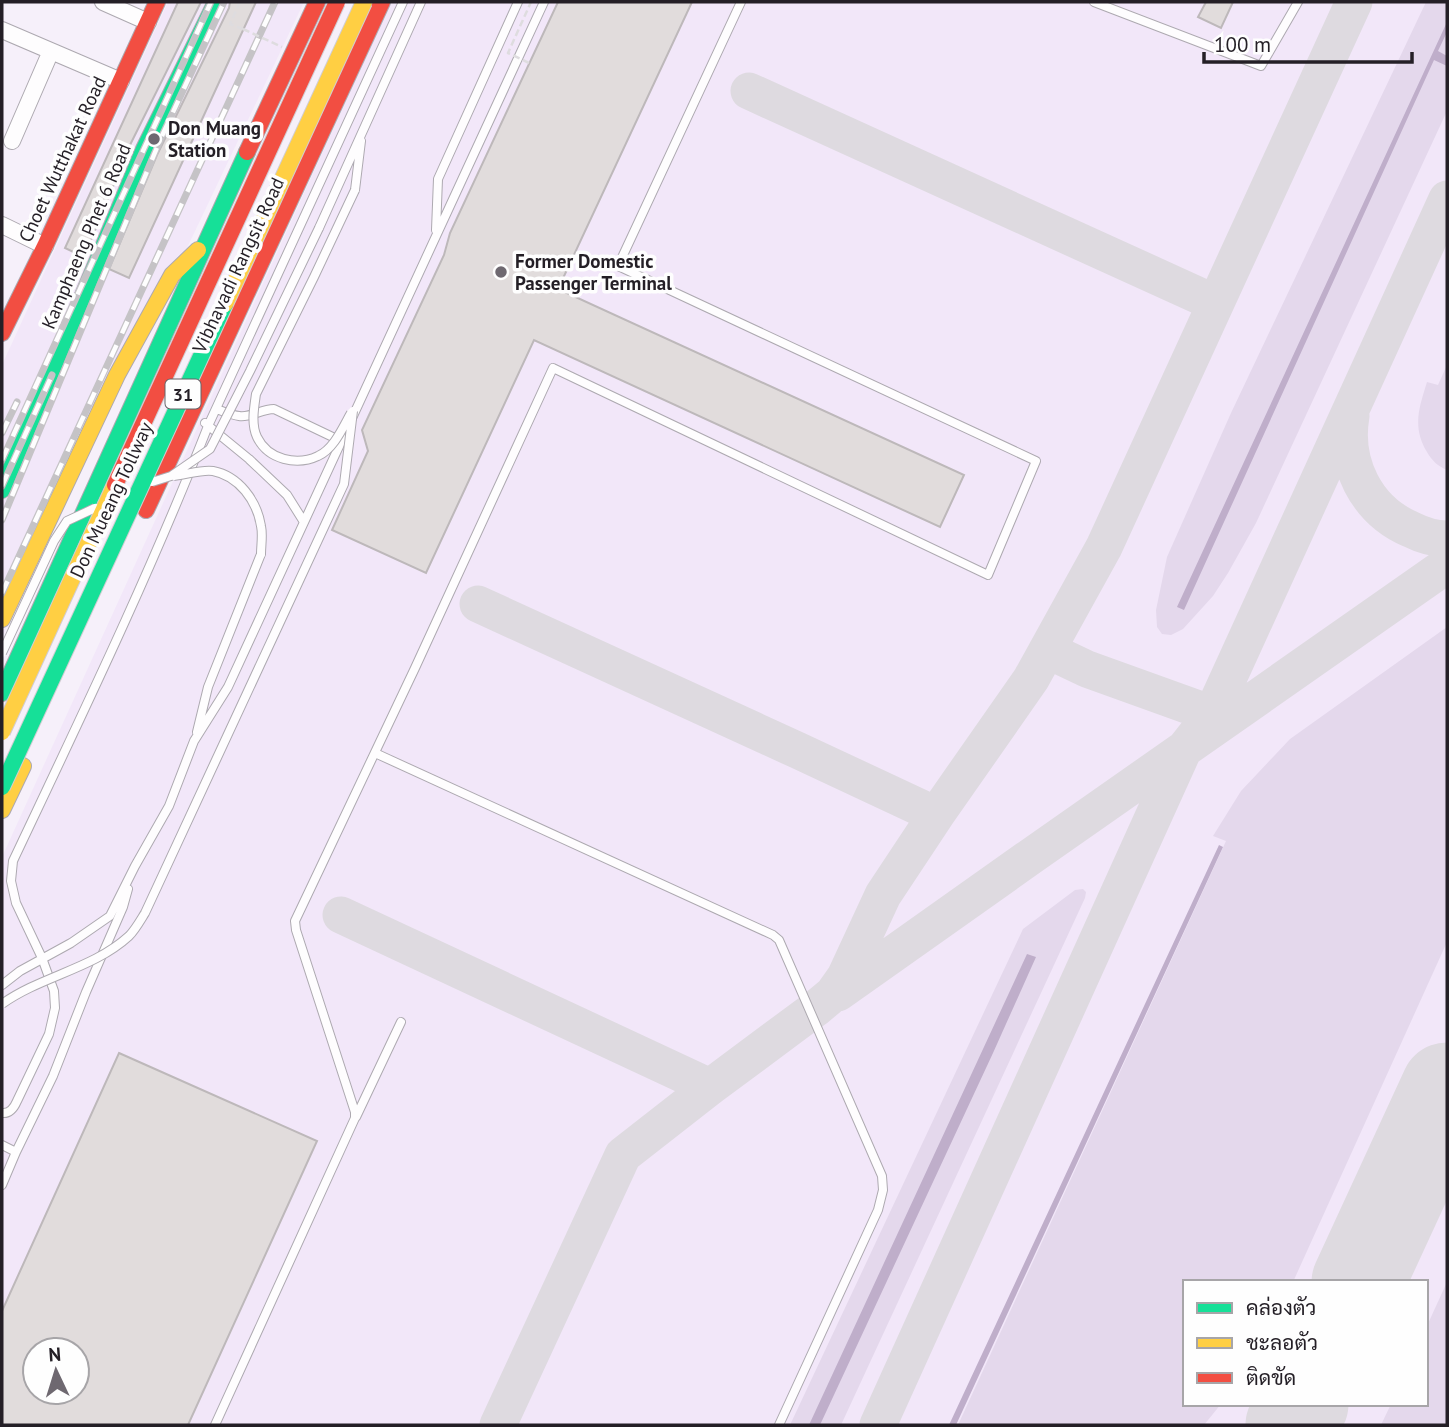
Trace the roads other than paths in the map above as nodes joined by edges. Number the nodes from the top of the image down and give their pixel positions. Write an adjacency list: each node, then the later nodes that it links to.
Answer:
1 (103, 2): 15 (street)
2 (157, 2): 15 (main road, Choet Wutthakat Road)
3 (216, 2): 30 (main road, Kamphaeng Phet 6 Road)
4 (317, 2): 22 (main road, Vibhavadi Rangsit Road / 31)
5 (337, 2): 38 (main road, Don Mueang Tollway / 31, bridge)
6 (363, 2): 41 (main road, Don Mueang Tollway / 31, bridge)
7 (382, 2): 26 (main road, Vibhavadi Rangsit Road / 31)
8 (403, 2): 25 (lane)
9 (421, 2): 19 (lane)
10 (518, 2): 27 (lane)
11 (544, 2): 29 (lane)
12 (741, 2): 40 (lane)
13 (1094, 2): 14 (lane)
14 (1298, 2)
15 (148, 22): 18 (main road, Choet Wutthakat Road)
16 (2, 30): 17 (street)
17 (51, 51): 18 (street); 20 (street)
18 (121, 81): 23 (main road, Choet Wutthakat Road)
19 (362, 130): 27 (lane, bridge); 32 (lane, bridge)
20 (12, 141)
21 (2, 225): 23 (street)
22 (205, 244): 35 (main road); 37 (main road, Vibhavadi Rangsit Road / 31)
23 (45, 246): 24 (main road, Choet Wutthakat Road)
24 (2, 333)
25 (216, 409): 28 (lane); 29 (lane)
26 (193, 411): 28 (lane); 42 (main road, Vibhavadi Rangsit Road / 31)
27 (353, 411): 46 (lane, bridge)
28 (208, 426): 34 (lane); 44 (lane)
29 (341, 442): 34 (lane)
30 (21, 445): 31 (main road); 33 (main road, Kamphaeng Phet 6 Road)
31 (2, 453)
32 (171, 476): 36 (lane, bridge); 39 (lane, bridge)
33 (2, 490)
34 (304, 522): 39 (lane)
35 (2, 619)
36 (2, 653)
37 (2, 694)
38 (2, 732)
39 (194, 741): 43 (lane)
40 (375, 753): 49 (lane); 54 (lane)
41 (2, 786)
42 (2, 810)
43 (135, 866): 44 (lane); 51 (lane)
44 (42, 958): 45 (lane); 48 (lane)
45 (2, 985)
46 (2, 1004)
47 (401, 1022): 49 (lane)
48 (2, 1112)
49 (355, 1118): 53 (lane)
50 (2, 1145): 51 (lane)
51 (16, 1152): 52 (lane)
52 (2, 1185)
53 (215, 1425)
54 (779, 1425)

